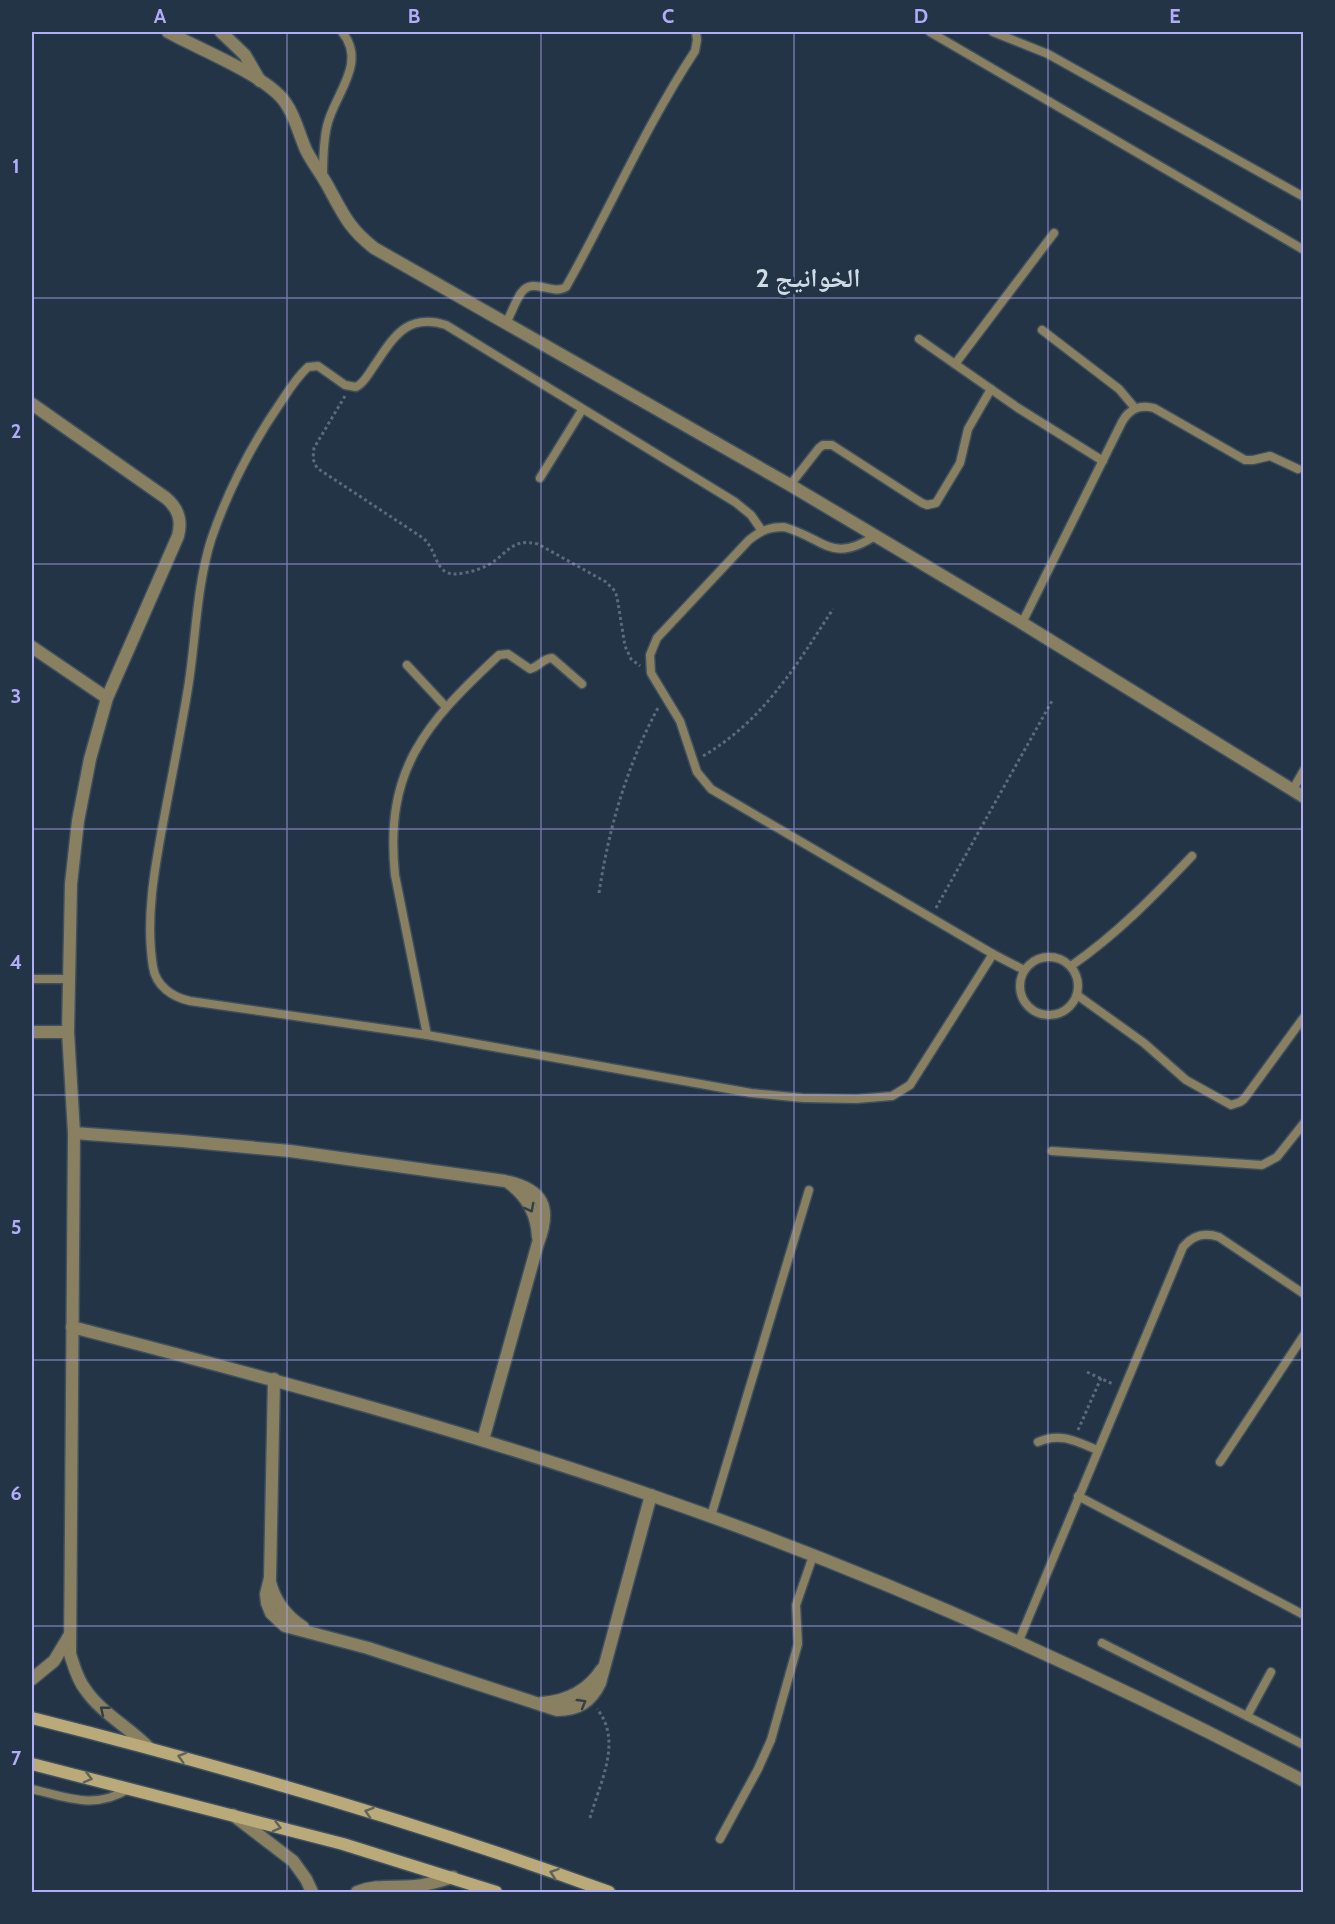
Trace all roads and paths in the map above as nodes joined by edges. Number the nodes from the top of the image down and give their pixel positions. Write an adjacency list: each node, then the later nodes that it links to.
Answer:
1 (168, 32): 7 (street)
2 (220, 32): 7 (street)
3 (342, 32): 8 (lane)
4 (696, 32): 12 (lane)
5 (930, 32): 11 (lane)
6 (993, 32): 9 (lane)
7 (261, 82): 8 (street)
8 (323, 177): 12 (street)
9 (1304, 197)
10 (1054, 233): 15 (lane)
11 (1304, 250)
12 (506, 323): 24 (street)
13 (1042, 330): 19 (lane)
14 (919, 339): 15 (lane)
15 (955, 364): 17 (lane)
16 (350, 387): 20 (lane); 31 (path); 53 (lane)
17 (991, 389): 21 (lane); 24 (lane)
18 (32, 404): 34 (street)
19 (1135, 408): 21 (lane); 22 (lane)
20 (582, 410): 23 (lane); 25 (lane)
21 (1103, 461): 28 (lane)
22 (1298, 469)
23 (540, 478)
24 (790, 485): 26 (street)
25 (762, 531): 26 (lane); 31 (lane)
26 (875, 536): 28 (street)
27 (833, 609): 37 (path)
28 (1022, 623): 39 (street)
29 (32, 647): 34 (street)
30 (407, 665): 36 (lane)
31 (651, 673): 33 (lane)
32 (582, 684): 36 (lane)
33 (665, 694): 37 (lane); 42 (path)
34 (107, 698): 47 (street)
35 (1052, 701): 43 (path)
36 (446, 707): 53 (lane)
37 (694, 762): 43 (lane)
38 (1304, 770): 39 (lane)
39 (1292, 791): 40 (street)
40 (1304, 798)
41 (1192, 856): 45 (lane)
42 (599, 893)
43 (931, 918): 44 (lane)
44 (993, 954): 46 (lane); 53 (lane)
45 (1071, 966): 46 (lane); 49 (lane)
46 (1024, 970): 49 (lane)
47 (70, 978): 48 (lane); 52 (street)
48 (32, 979)
49 (1077, 995): 50 (lane)
50 (1304, 1017)
51 (32, 1032): 52 (street)
52 (68, 1032): 55 (street)
53 (427, 1035)
54 (1304, 1123): 56 (lane)
55 (74, 1133): 59 (street); 65 (street)
56 (1052, 1151)
57 (808, 1190): 72 (lane)
58 (1304, 1293): 64 (lane)
59 (72, 1327): 63 (street); 75 (street)
60 (1304, 1335): 69 (lane)
61 (1087, 1372): 62 (path)
62 (1101, 1378): 64 (path); 66 (path)
63 (274, 1379): 65 (street); 82 (street)
64 (1123, 1389): 68 (lane)
65 (483, 1440): 70 (street)
66 (1073, 1440): 67 (lane); 68 (lane)
67 (1038, 1442)
68 (1097, 1450): 71 (lane)
69 (1220, 1462)
70 (651, 1495): 72 (street); 78 (street)
71 (1078, 1496): 74 (lane); 76 (lane)
72 (711, 1516): 73 (street)
73 (813, 1556): 76 (street); 93 (lane)
74 (1304, 1615)
75 (69, 1635): 80 (street); 86 (street, one-way to 75)
76 (1018, 1643): 88 (street)
77 (1102, 1643): 83 (lane)
78 (604, 1665): 81 (street); 82 (street)
79 (1271, 1672): 83 (lane)
80 (32, 1679)
81 (588, 1702): 82 (street, one-way to 81); 92 (path)
82 (539, 1703)
83 (1247, 1716): 85 (lane)
84 (32, 1718): 86 (street)
85 (1304, 1745)
86 (149, 1748): 98 (street, one-way to 86)
87 (32, 1764): 89 (street, one-way to 89)
88 (1304, 1781)
89 (130, 1788): 90 (lane); 91 (street)
90 (32, 1789)
91 (232, 1815): 94 (street, one-way to 94); 95 (street)
92 (590, 1818)
93 (720, 1839)
94 (453, 1877): 96 (street); 97 (street)
95 (312, 1893)
96 (357, 1893)
97 (496, 1893)
98 (609, 1893)

